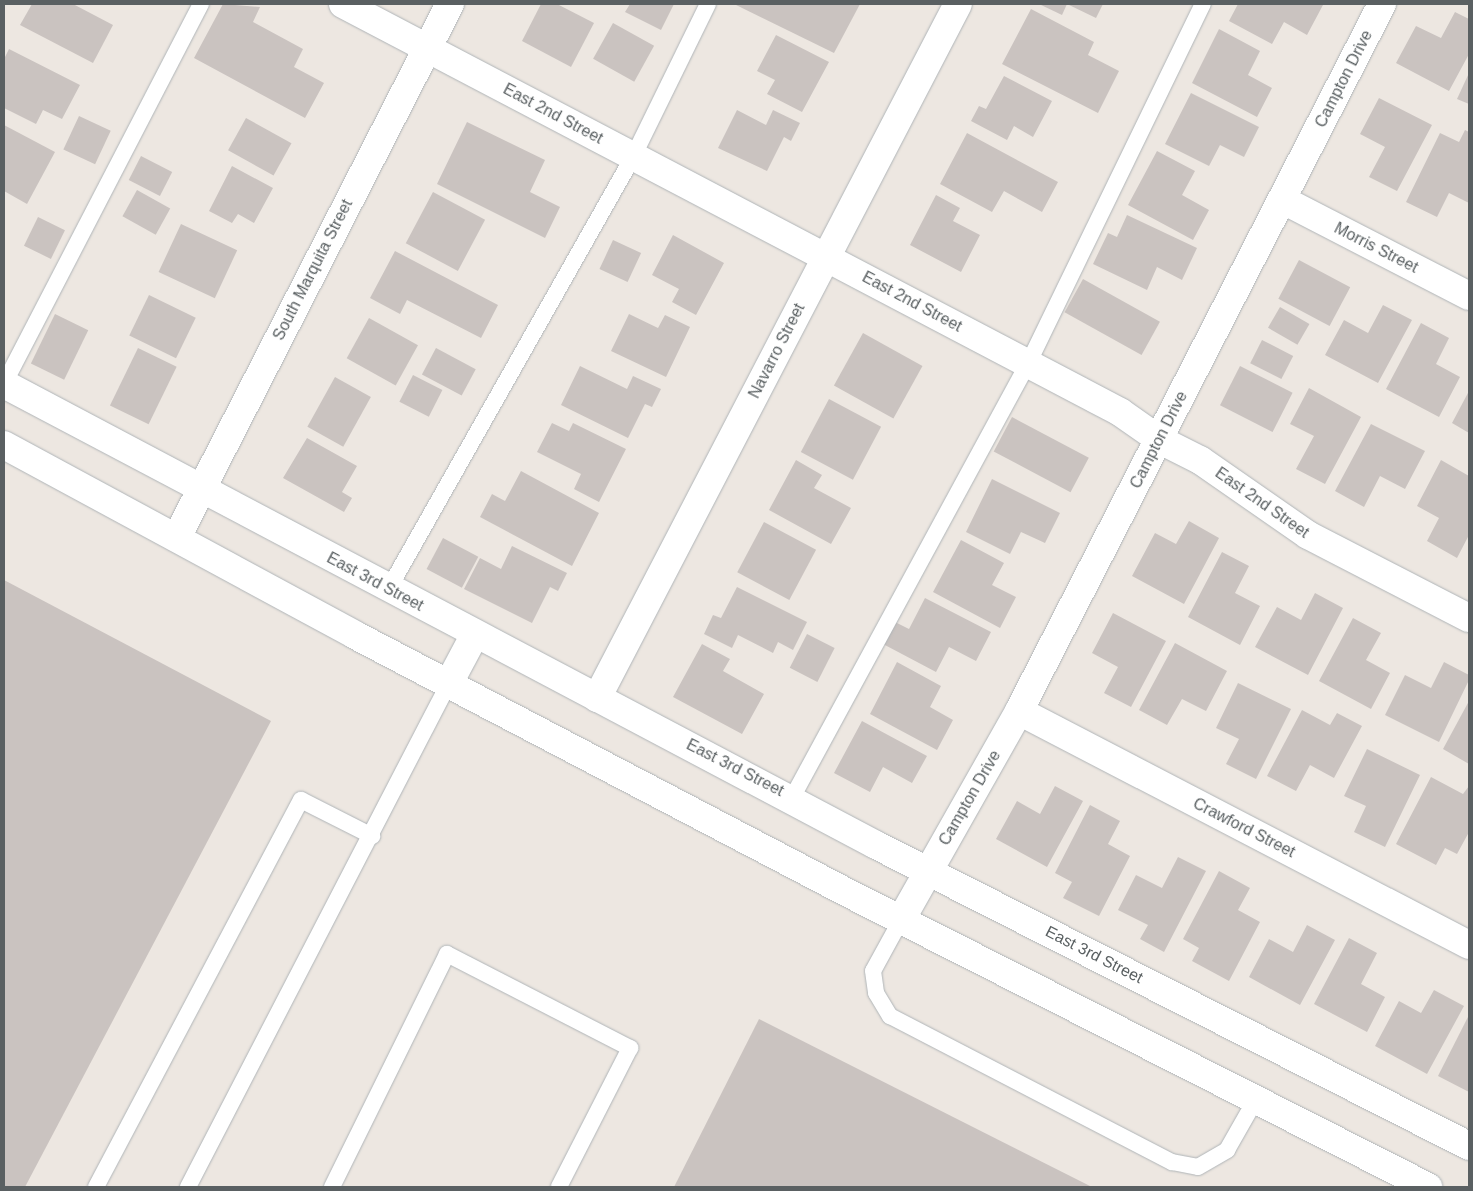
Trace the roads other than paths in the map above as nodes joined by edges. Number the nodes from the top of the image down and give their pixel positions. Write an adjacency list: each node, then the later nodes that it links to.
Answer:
1 (201, 4): 14 (lane)
2 (343, 4): 8 (street, East 2nd Street)
3 (450, 4): 8 (street, South Marquita Street)
4 (708, 4): 9 (lane)
5 (958, 4): 11 (street, Navarro Street)
6 (1203, 4): 13 (lane)
7 (1382, 4): 10 (street, Campton Drive)
8 (428, 48): 9 (street, East 2nd Street); 17 (street, South Marquita Street)
9 (633, 157): 11 (street, East 2nd Street); 19 (lane)
10 (1283, 200): 12 (street, Morris Street); 15 (street, Campton Drive)
11 (826, 256): 13 (street, East 2nd Street); 23 (street, Navarro Street)
12 (1469, 296)
13 (1028, 364): 15 (street, East 2nd Street); 25 (lane)
14 (4, 384): 17 (street, East 3rd Street)
15 (1160, 440): 20 (street, East 2nd Street); 24 (street, Campton Drive)
16 (4, 445): 18 (street)
17 (202, 487): 18 (street, South Marquita Street); 19 (street, East 3rd Street)
18 (177, 537): 22 (street)
19 (388, 590): 21 (street, East 3rd Street)
20 (1469, 618)
21 (474, 634): 22 (street); 23 (street, East 3rd Street)
22 (448, 683): 26 (lane); 28 (street)
23 (597, 698): 25 (street, East 3rd Street)
24 (1019, 711): 27 (street, Campton Drive); 29 (street, Crawford Street)
25 (792, 798): 27 (street, East 3rd Street)
26 (372, 836): 32 (lane); 33 (lane)
27 (928, 871): 28 (street, Campton Drive); 31 (street, East 3rd Street)
28 (902, 918): 30 (street); 30 (lane)
29 (1469, 945)
30 (1256, 1098): 36 (street)
31 (1469, 1146)
32 (96, 1187)
33 (188, 1187)
34 (332, 1187): 35 (lane)
35 (559, 1187)
36 (1428, 1187)

